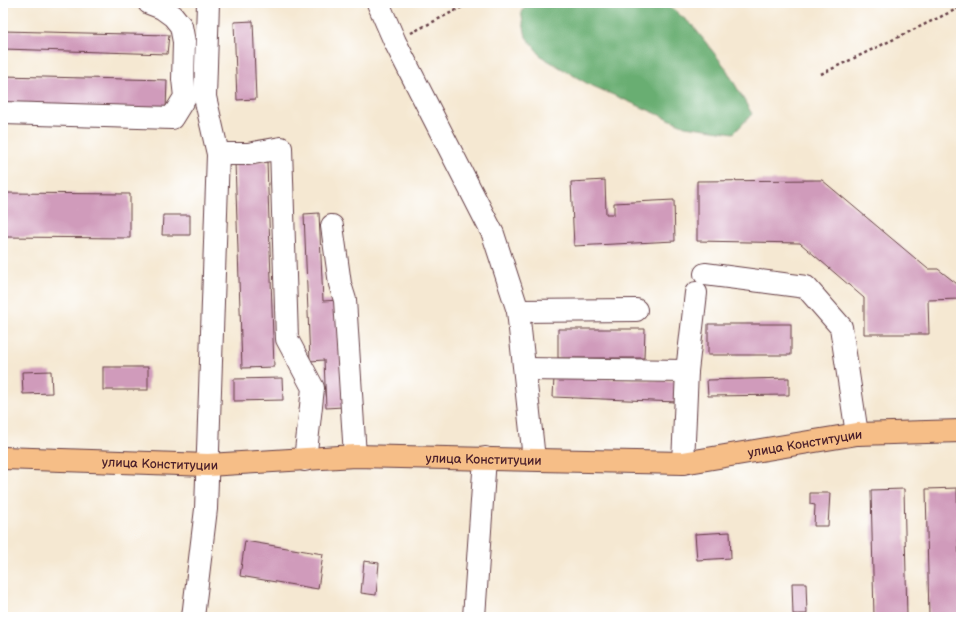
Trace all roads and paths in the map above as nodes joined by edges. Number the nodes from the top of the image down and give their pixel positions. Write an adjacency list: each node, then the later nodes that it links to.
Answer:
1 (149, 3): 8 (street)
2 (208, 3): 8 (street)
3 (378, 3): 6 (street)
4 (470, 3): 6 (path)
5 (961, 7): 7 (path)
6 (395, 42): 15 (street)
7 (820, 74)
8 (195, 97): 9 (street); 10 (street)
9 (3, 113)
10 (218, 154): 24 (street); 26 (street)
11 (332, 226): 20 (street)
12 (705, 274): 19 (street)
13 (696, 293): 17 (street)
14 (636, 310): 15 (street)
15 (518, 311): 16 (street)
16 (525, 370): 17 (street); 23 (street)
17 (687, 371): 25 (street)
18 (961, 431): 19 (main road, улица Конституции)
19 (857, 434): 25 (main road, улица Конституции)
20 (355, 456): 22 (main road, улица Конституции); 24 (main road, улица Конституции)
21 (3, 458): 26 (main road, улица Конституции)
22 (485, 458): 23 (main road, улица Конституции); 28 (street)
23 (534, 458): 25 (main road, улица Конституции)
24 (305, 460): 26 (main road, улица Конституции)
25 (683, 463)
26 (208, 465): 27 (street)
27 (194, 617)
28 (474, 617)

